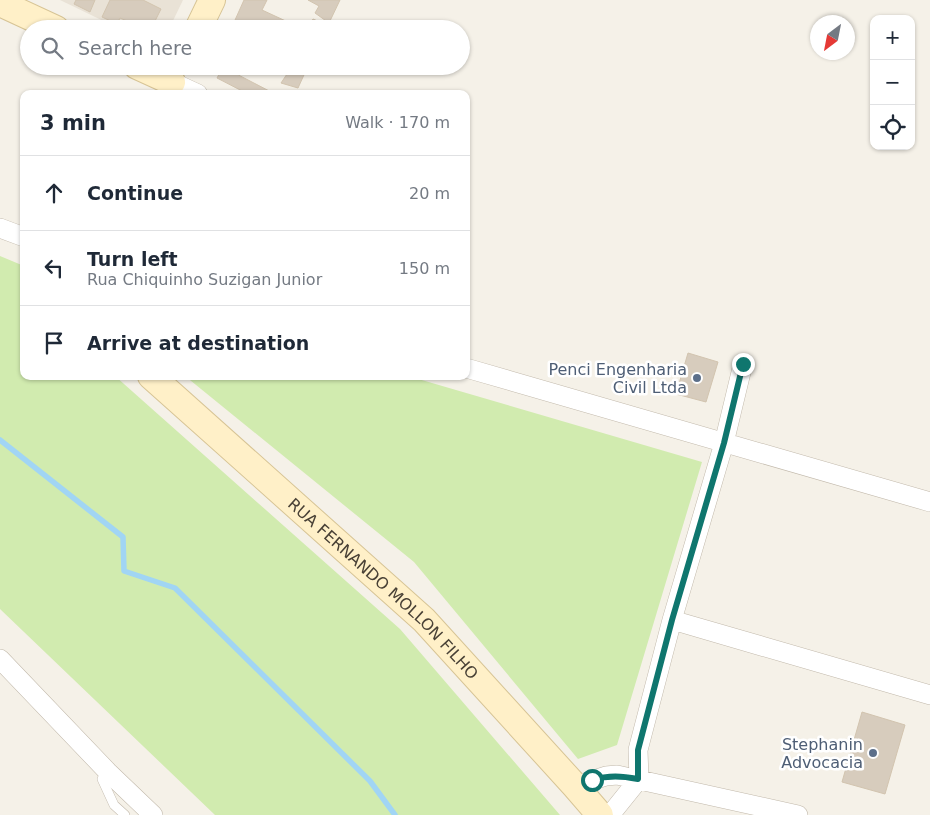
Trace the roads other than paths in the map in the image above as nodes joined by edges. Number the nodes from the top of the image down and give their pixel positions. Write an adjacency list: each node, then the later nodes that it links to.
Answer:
1 (212, 0): 4 (street)
2 (0, 1): 3 (street)
3 (38, 20)
4 (202, 20)
5 (159, 75): 6 (street)
6 (173, 81): 7 (street)
7 (190, 90)
8 (0, 228): 9 (street)
9 (20, 236)
10 (743, 364): 13 (street)
11 (470, 369): 13 (street)
12 (155, 380): 20 (street, RUA FERNANDO MOLLON FILHO)
13 (724, 443): 14 (street); 15 (street)
14 (930, 502)
15 (672, 620): 17 (street); 19 (street)
16 (0, 659): 18 (street)
17 (930, 695)
18 (108, 772): 21 (lane); 22 (street)
19 (638, 779): 20 (street); 24 (street); 25 (street)
20 (576, 786): 23 (street, RUA FERNANDO MOLLON FILHO)
21 (125, 815)
22 (153, 815)
23 (600, 815)
24 (610, 815)
25 (798, 815)

